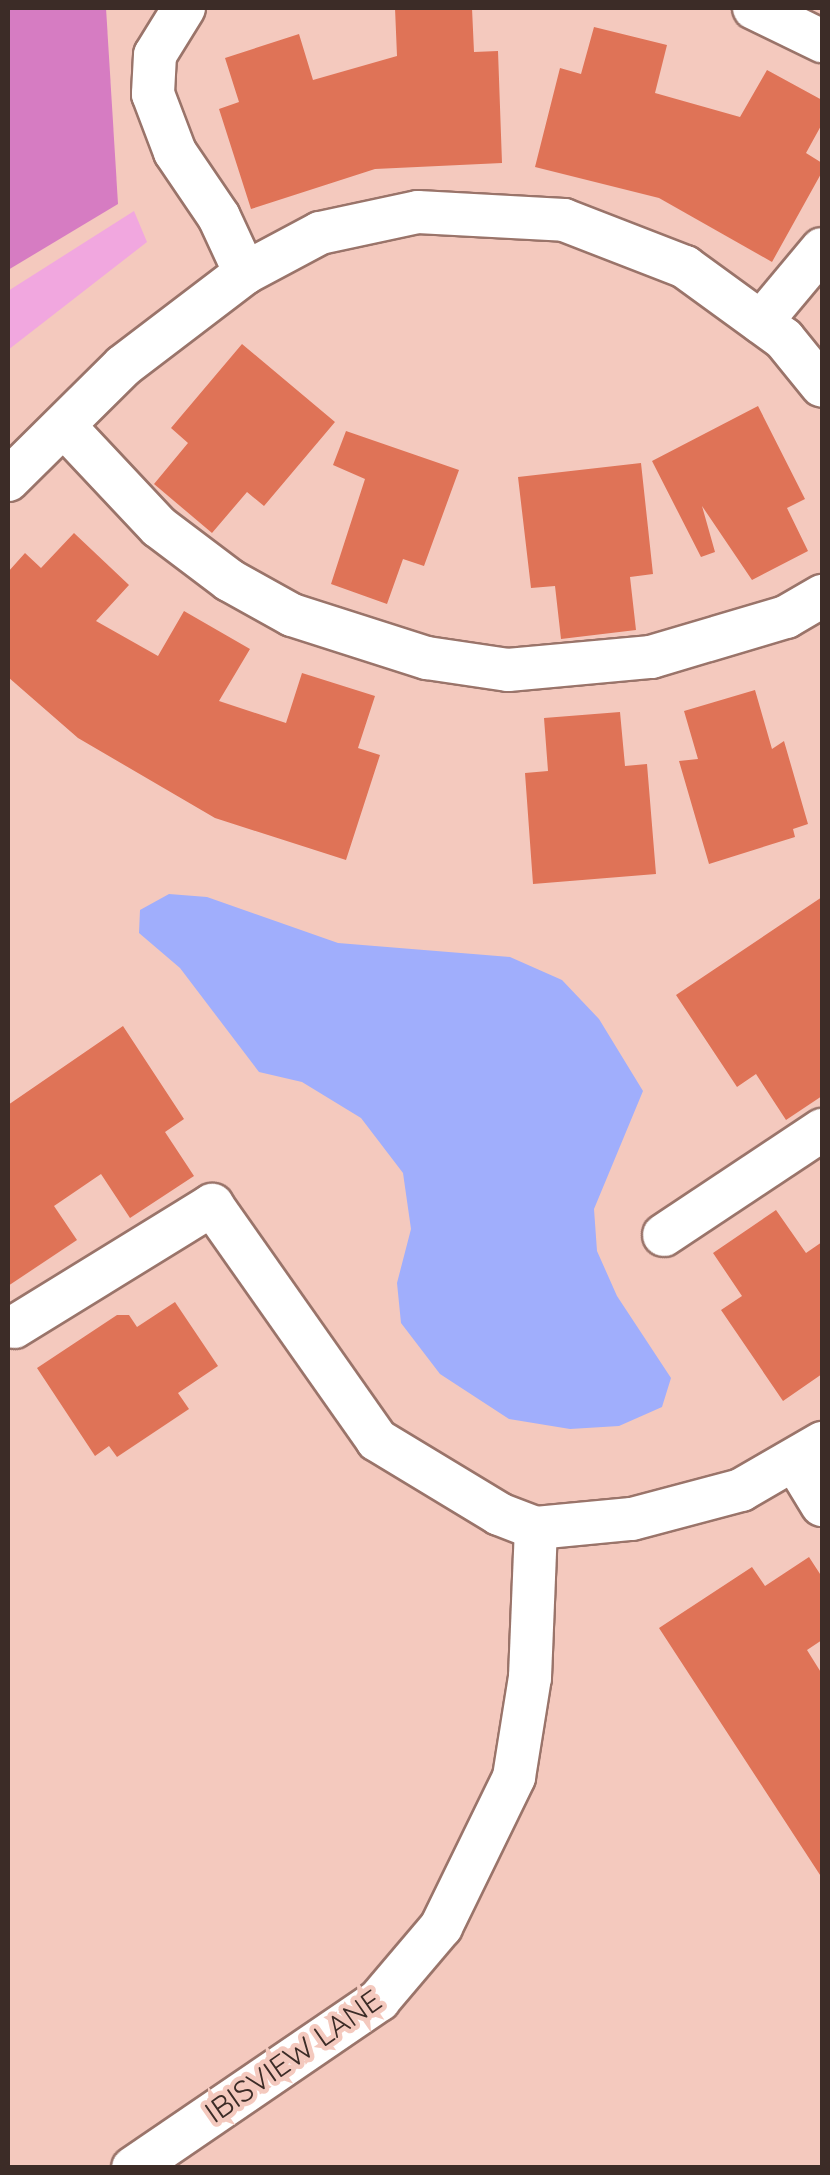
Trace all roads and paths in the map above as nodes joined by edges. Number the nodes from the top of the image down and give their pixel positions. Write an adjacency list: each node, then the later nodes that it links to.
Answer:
1 (184, 8): 5 (street)
2 (754, 8): 3 (street)
3 (822, 42)
4 (822, 248): 6 (street)
5 (246, 272): 6 (street); 8 (street)
6 (760, 322): 7 (street)
7 (822, 386)
8 (65, 428): 9 (street); 10 (street)
9 (8, 480)
10 (822, 596)
11 (822, 1130): 12 (street)
12 (664, 1235)
13 (14, 1327): 16 (street)
14 (810, 1454): 15 (street); 16 (street)
15 (822, 1504)
16 (536, 1528): 17 (street, IBISVIEW LANE)
17 (133, 2168)

